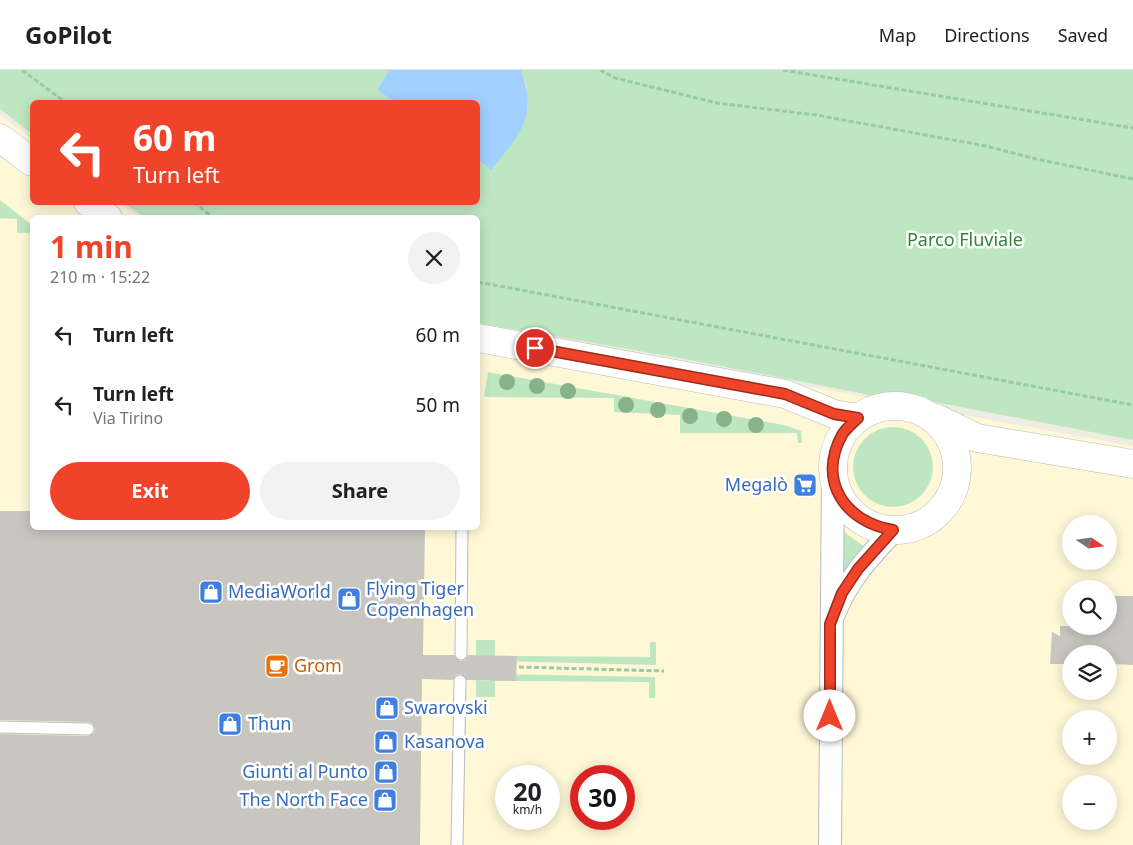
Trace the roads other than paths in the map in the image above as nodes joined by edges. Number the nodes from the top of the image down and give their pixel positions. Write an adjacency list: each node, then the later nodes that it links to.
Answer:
1 (0, 138): 2 (street)
2 (30, 160)
3 (92, 205): 4 (street)
4 (104, 215)
5 (480, 338): 7 (street)
6 (921, 411): 7 (street); 8 (street); 11 (street)
7 (858, 418): 9 (street)
8 (1133, 464)
9 (832, 473): 11 (street); 12 (street)
10 (462, 530): 13 (lane)
11 (893, 530): 12 (street)
12 (830, 624): 18 (street)
13 (461, 654)
14 (460, 681): 17 (lane)
15 (0, 727): 16 (lane)
16 (88, 729)
17 (457, 845)
18 (830, 845)

